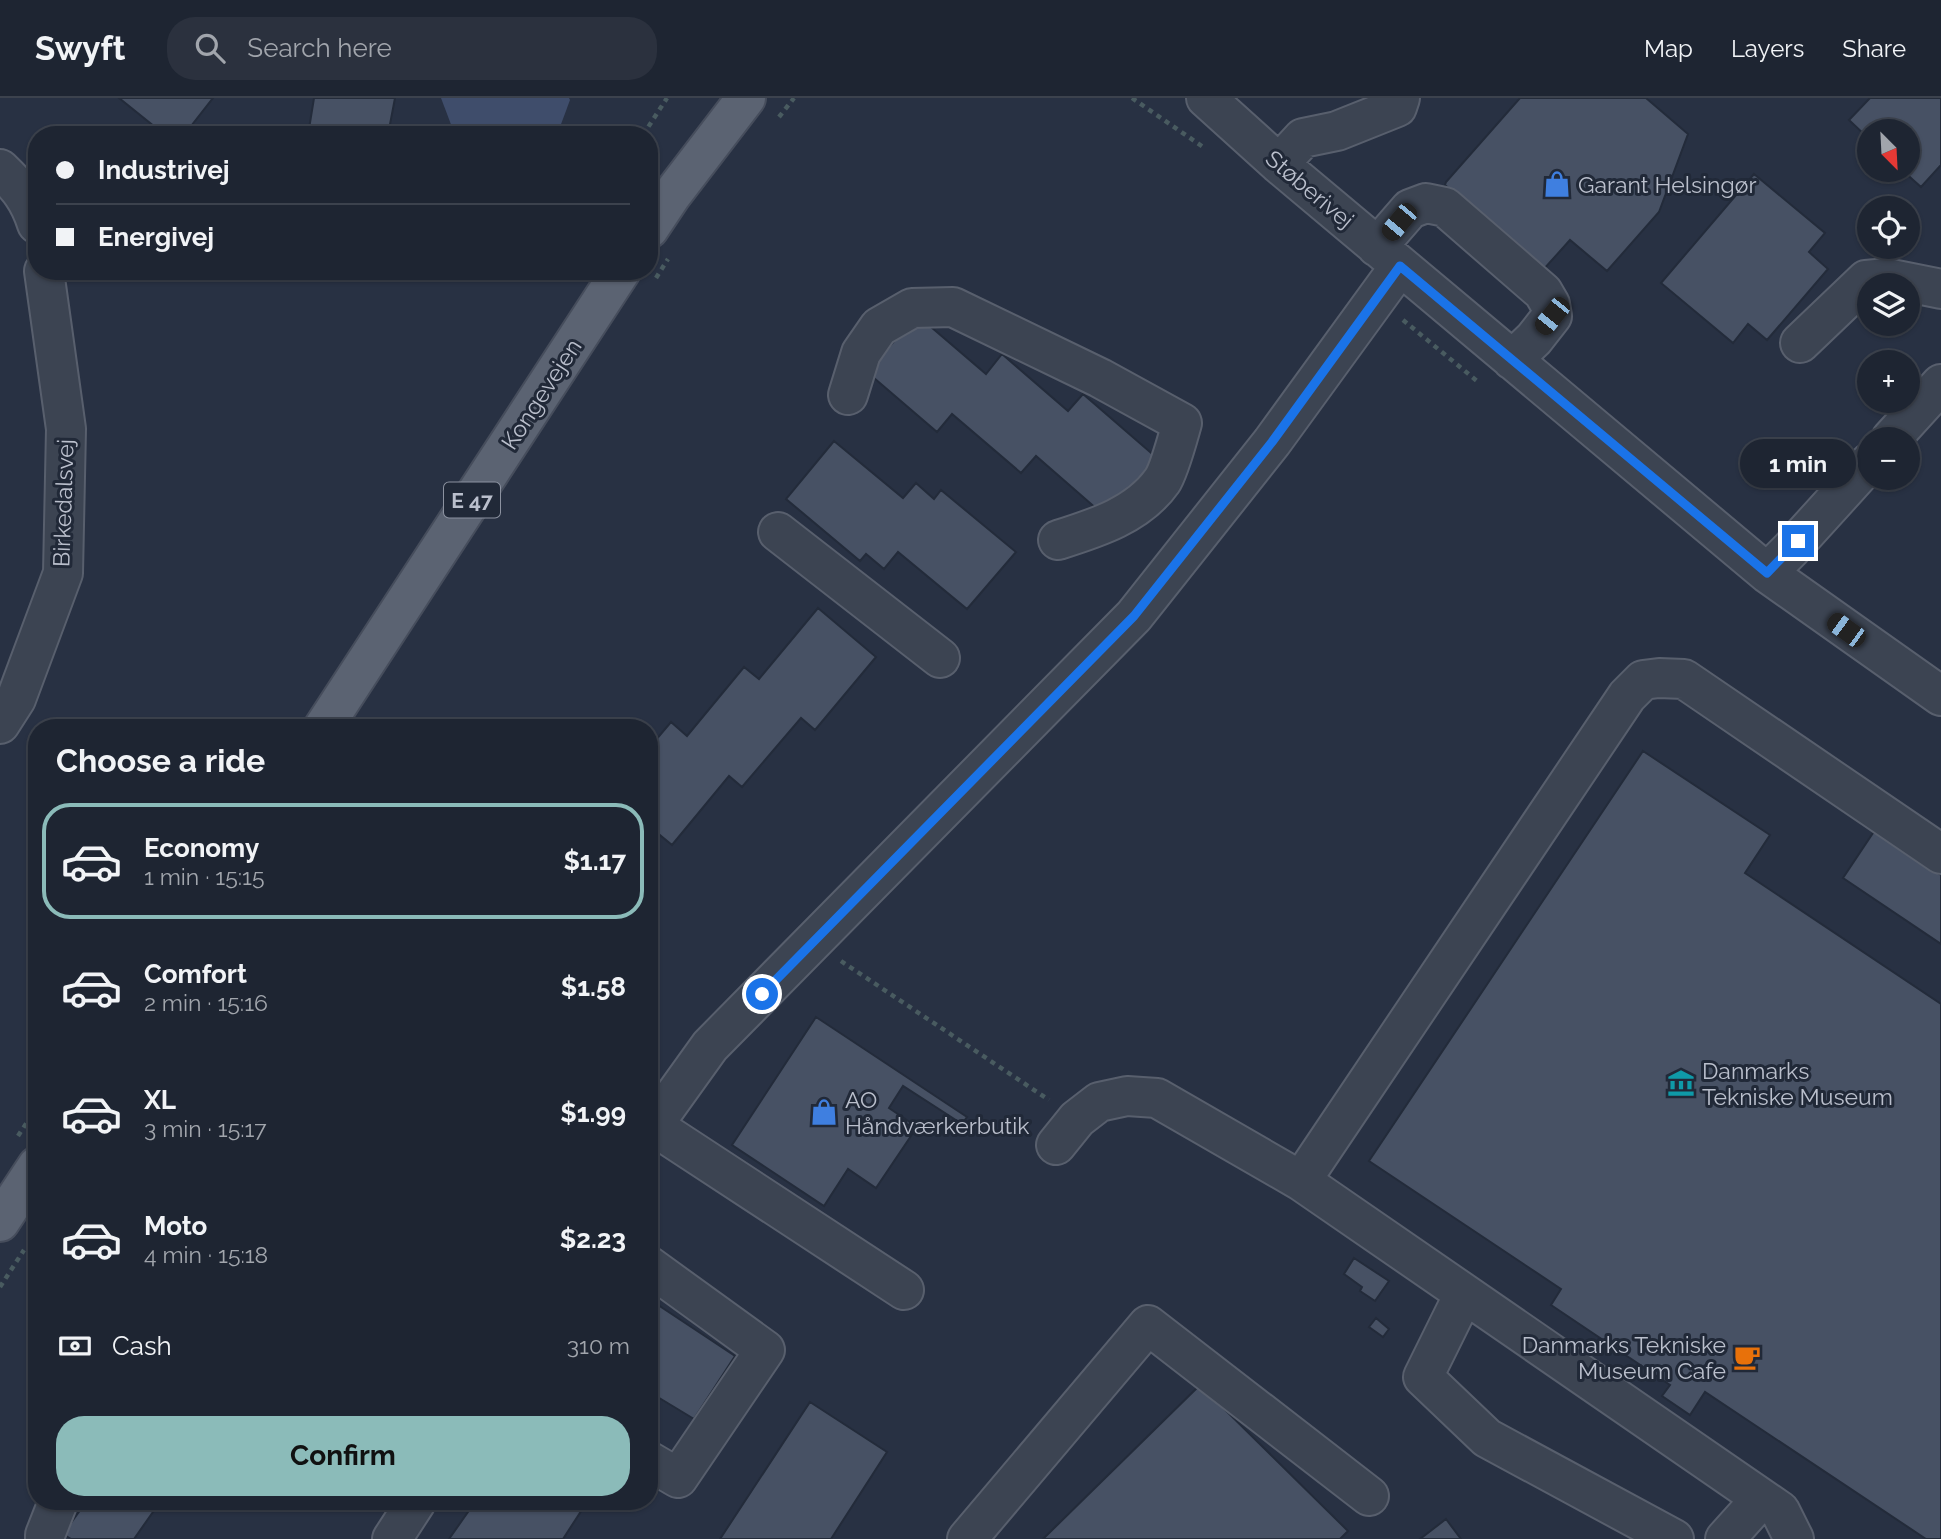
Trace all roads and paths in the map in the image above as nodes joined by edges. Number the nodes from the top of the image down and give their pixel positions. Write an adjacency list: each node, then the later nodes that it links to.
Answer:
1 (667, 98): 6 (path)
2 (723, 98): 9 (main road)
3 (746, 98): 9 (main road)
4 (1206, 98): 7 (street, Støberivej)
5 (1400, 98): 7 (street)
6 (649, 126)
7 (1279, 164): 12 (street, Støberivej)
8 (0, 169): 10 (street)
9 (671, 196): 11 (main road)
10 (28, 201)
11 (658, 216)
12 (1389, 256): 17 (street, Støberivej); 17 (street); 30 (street)
13 (45, 280): 28 (street, Birkedalsvej)
14 (615, 280): 27 (main road, Kongevejen / E 47)
15 (1941, 289): 16 (street)
16 (1800, 343)
17 (1512, 360): 24 (street, Støberivej)
18 (1941, 384): 20 (street)
19 (848, 394): 23 (street)
20 (1902, 427)
21 (1857, 476): 24 (street)
22 (778, 532): 25 (street)
23 (1058, 540)
24 (1767, 573): 26 (street, Støberivej)
25 (940, 658)
26 (1941, 696)
27 (329, 719)
28 (0, 724)
29 (1941, 854): 34 (street)
30 (814, 942): 31 (street); 33 (path)
31 (658, 1116)
32 (658, 1132): 39 (street)
33 (1066, 1132): 34 (street)
34 (1301, 1181): 40 (street)
35 (28, 1193): 36 (main road)
36 (15, 1232): 38 (path)
37 (658, 1273): 41 (street)
38 (0, 1287)
39 (904, 1290)
40 (1464, 1294): 43 (street); 49 (street)
41 (658, 1466)
42 (1369, 1496): 48 (street)
43 (1761, 1499): 50 (street); 51 (street)
44 (55, 1510): 46 (street)
45 (411, 1510): 47 (street)
46 (45, 1539)
47 (392, 1539)
48 (967, 1539)
49 (1674, 1539)
50 (1725, 1539)
51 (1794, 1539)

